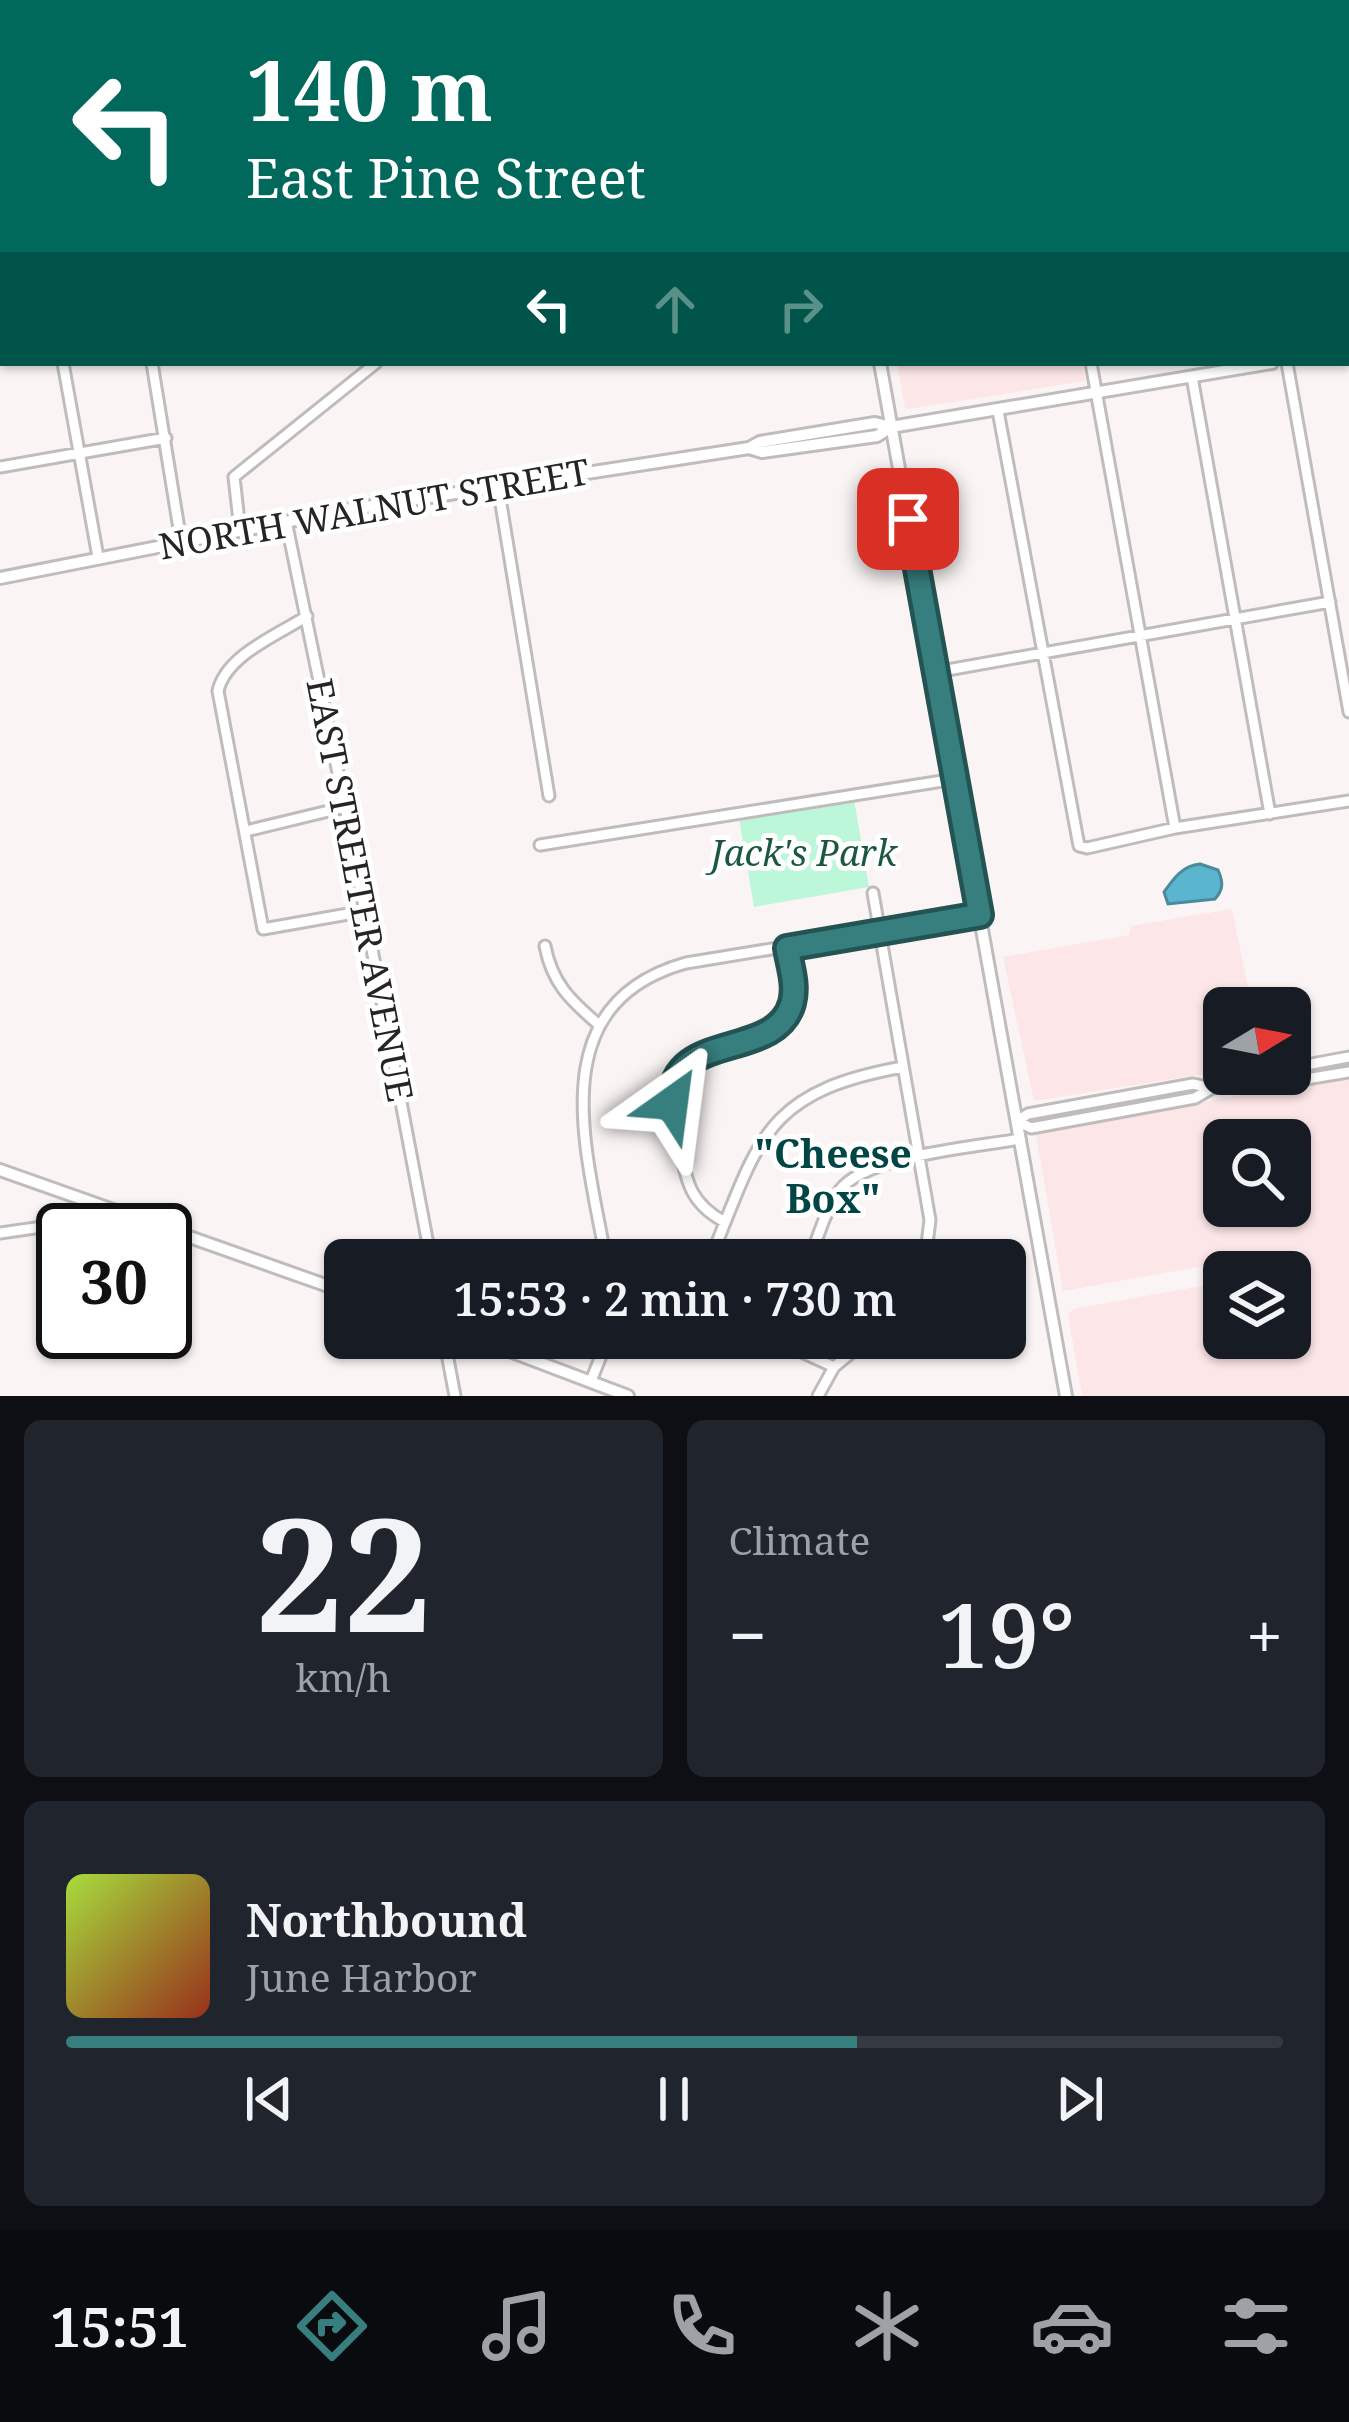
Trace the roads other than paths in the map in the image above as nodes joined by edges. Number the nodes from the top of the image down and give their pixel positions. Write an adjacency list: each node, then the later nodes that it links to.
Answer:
1 (64, 366): 13 (street)
2 (153, 366): 12 (street)
3 (372, 366): 17 (street)
4 (881, 366): 11 (main road)
5 (1092, 366): 9 (street)
6 (1254, 366): 8 (main road, NORTH WALNUT STREET)
7 (1288, 366): 21 (street)
8 (1192, 376): 9 (main road, NORTH WALNUT STREET); 23 (street)
9 (1097, 393): 10 (main road, NORTH WALNUT STREET); 24 (street)
10 (998, 410): 11 (main road, NORTH WALNUT STREET); 25 (street)
11 (891, 427): 15 (main road, NORTH WALNUT STREET); 26 (main road)
12 (166, 438): 13 (street); 18 (street)
13 (81, 454): 14 (street); 19 (street)
14 (0, 467)
15 (498, 486): 16 (main road, NORTH WALNUT STREET); 29 (street)
16 (286, 521): 17 (main road, NORTH WALNUT STREET); 22 (street, EAST STREETER AVENUE)
17 (240, 530): 18 (main road, NORTH WALNUT STREET)
18 (182, 541): 19 (main road, NORTH WALNUT STREET)
19 (98, 557): 20 (main road, NORTH WALNUT STREET)
20 (0, 578)
21 (1330, 602): 23 (street); 27 (street)
22 (307, 616): 31 (street, EAST STREETER AVENUE); 34 (street)
23 (1235, 617): 24 (street); 32 (street)
24 (1138, 635): 25 (street); 33 (street)
25 (1043, 654): 26 (street); 33 (street)
26 (935, 672): 28 (main road)
27 (1349, 712)
28 (955, 779): 35 (street); 38 (main road)
29 (549, 796)
30 (1349, 801): 32 (street)
31 (345, 807): 34 (street); 37 (street, EAST STREETER AVENUE)
32 (1270, 814): 33 (street)
33 (1175, 828)
34 (246, 831): 37 (street)
35 (540, 845)
36 (873, 892): 39 (street)
37 (364, 911): 58 (street, EAST STREETER AVENUE)
38 (980, 915): 39 (street); 49 (main road)
39 (879, 932): 41 (street); 45 (street)
40 (545, 946): 42 (street)
41 (787, 948): 42 (street); 54 (street)
42 (598, 1024): 59 (street)
43 (1349, 1057): 44 (street)
44 (1311, 1064)
45 (903, 1067): 51 (street); 54 (street)
46 (1349, 1072): 47 (street)
47 (1311, 1078)
48 (1203, 1094): 49 (street)
49 (1017, 1121): 50 (main road)
50 (1020, 1139): 51 (street); 74 (main road)
51 (921, 1157): 61 (street); 62 (street)
52 (0, 1170): 53 (main road)
53 (92, 1203)
54 (725, 1222): 60 (street)
55 (36, 1228): 56 (street)
56 (0, 1233)
57 (192, 1238): 63 (main road)
58 (427, 1239)
59 (603, 1239)
60 (718, 1239)
61 (817, 1239)
62 (928, 1239)
63 (324, 1285)
64 (447, 1359): 71 (street)
65 (532, 1359): 70 (main road)
66 (600, 1359): 70 (street)
67 (817, 1359): 69 (street)
68 (844, 1359): 69 (street)
69 (834, 1367): 73 (street)
70 (591, 1381): 72 (main road)
71 (455, 1396)
72 (628, 1396)
73 (818, 1396)
74 (1066, 1396)

